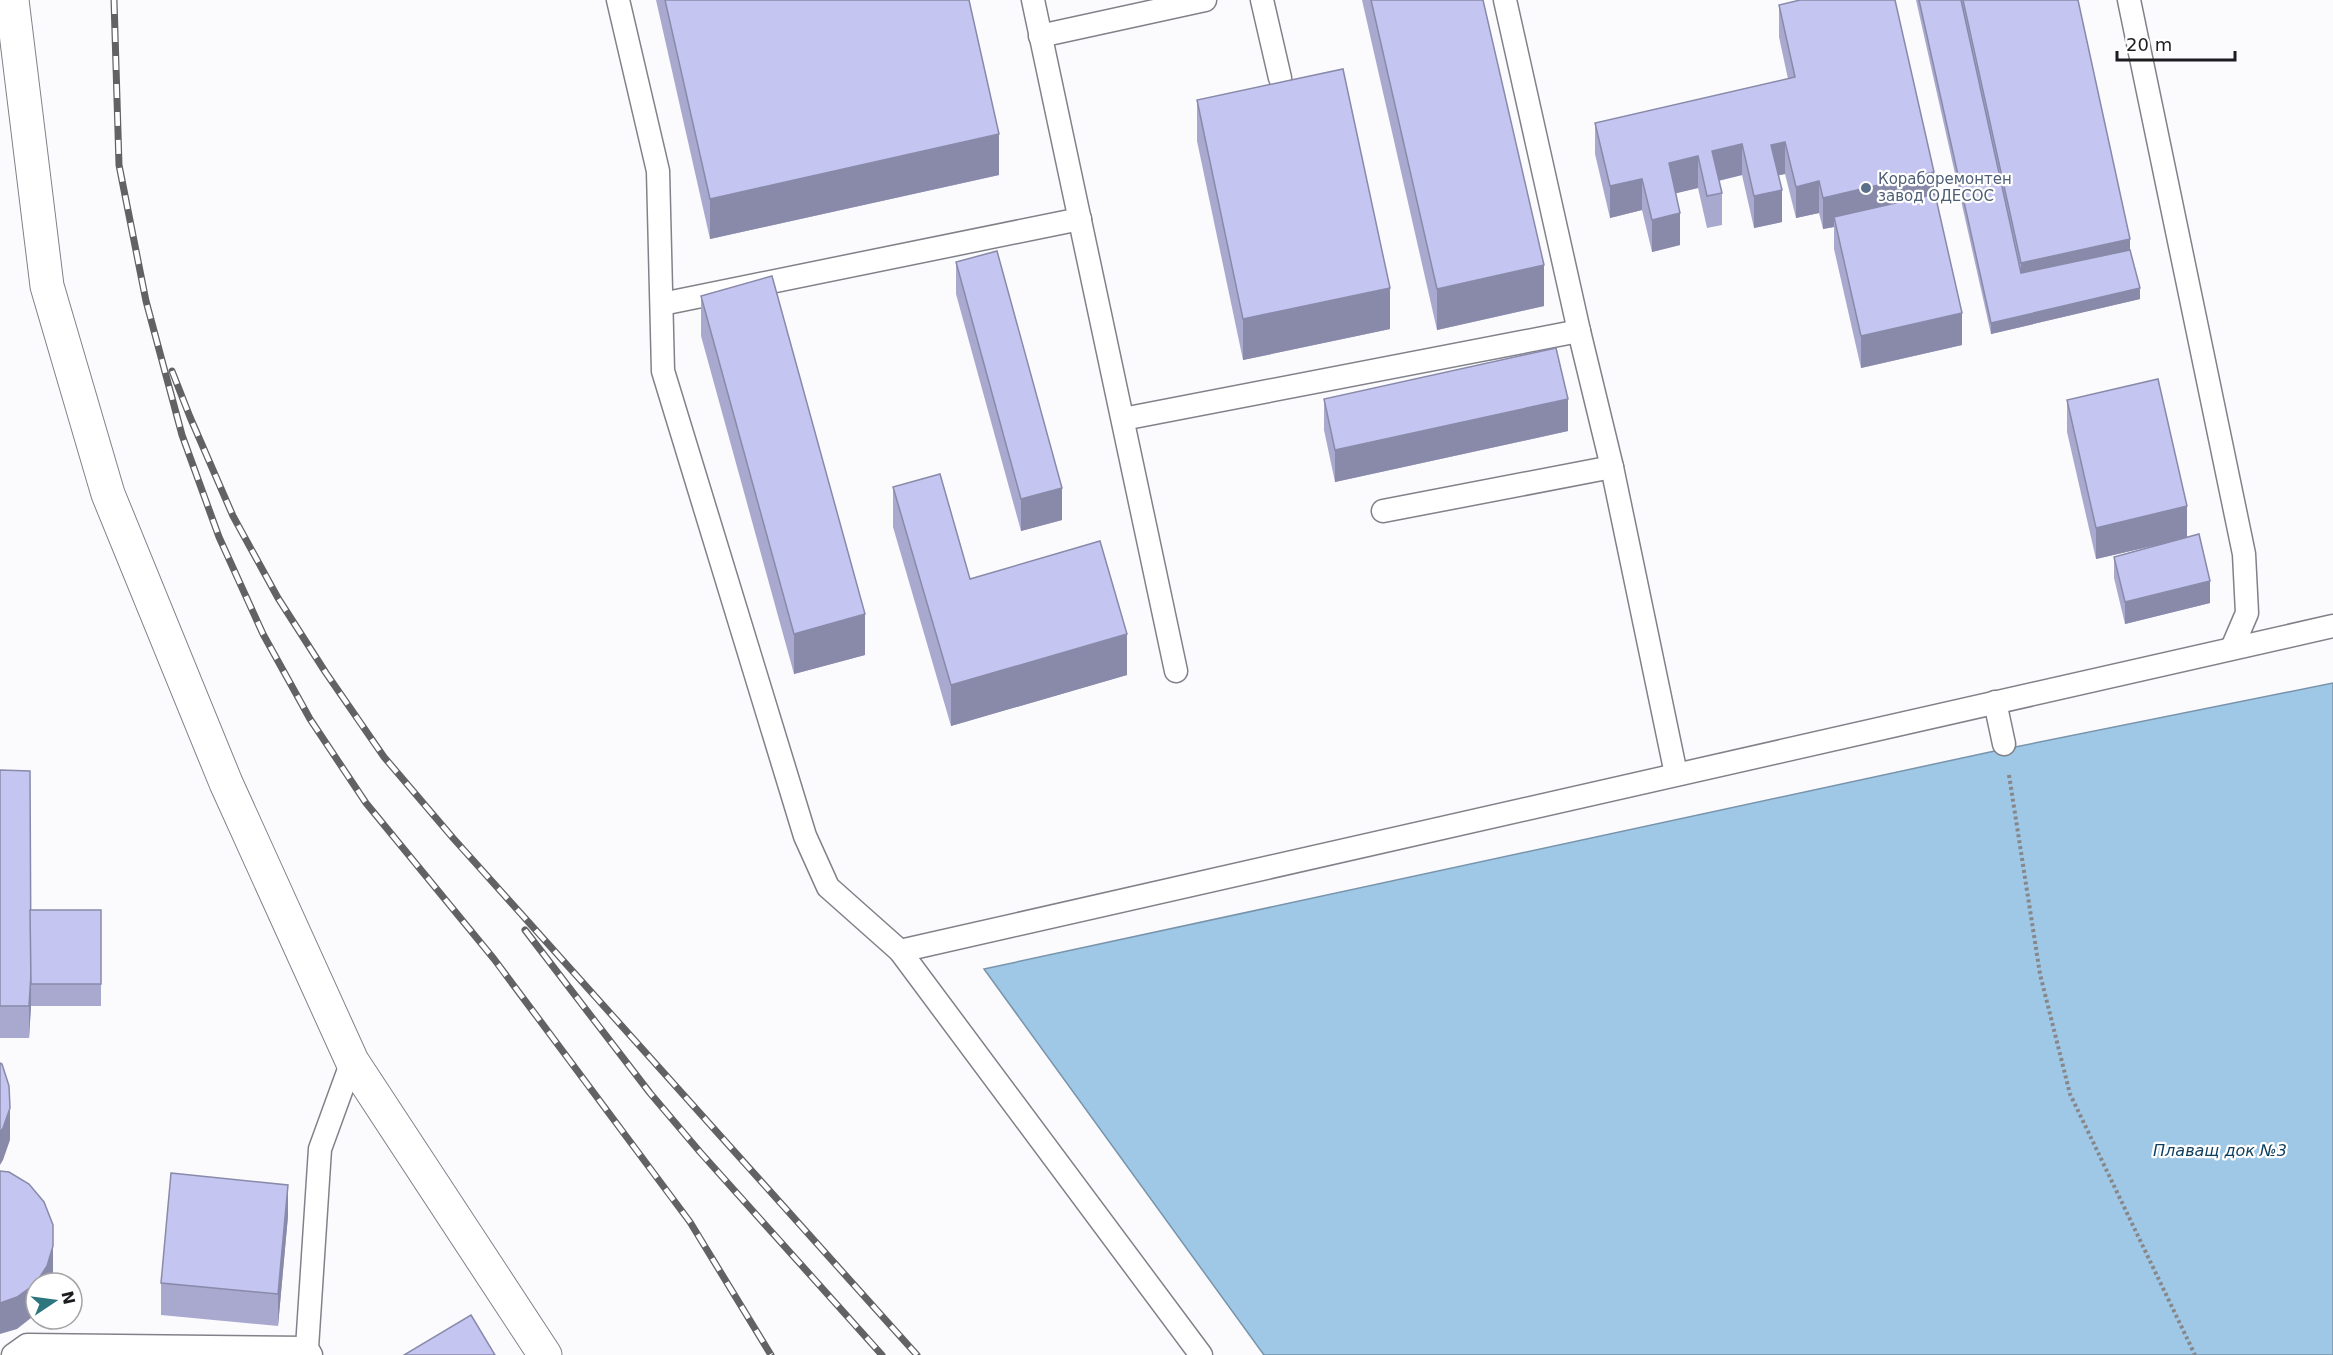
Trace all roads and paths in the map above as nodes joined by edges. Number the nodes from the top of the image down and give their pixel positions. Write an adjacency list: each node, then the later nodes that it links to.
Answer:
1 (12, 0): 23 (street)
2 (618, 0): 11 (lane)
3 (1033, 0): 8 (lane)
4 (1205, 0): 8 (lane)
5 (1262, 0): 9 (lane)
6 (1505, 0): 12 (lane)
7 (2129, 0): 17 (lane)
8 (1040, 36): 10 (lane)
9 (1280, 78)
10 (1080, 219): 11 (lane); 13 (lane)
11 (662, 304): 22 (lane)
12 (1579, 330): 13 (lane); 14 (lane)
13 (1123, 419): 18 (lane)
14 (1612, 467): 15 (lane); 21 (lane)
15 (1383, 511)
16 (2333, 626): 17 (lane)
17 (2232, 648): 19 (lane)
18 (1176, 670)
19 (1995, 702): 20 (lane); 21 (lane)
20 (2004, 744): 28 (path)
21 (1676, 774): 22 (lane)
22 (900, 951): 27 (lane)
23 (352, 1061): 24 (lane); 26 (street)
24 (309, 1352): 25 (lane)
25 (13, 1355)
26 (545, 1355)
27 (1201, 1355)
28 (2195, 1355)

